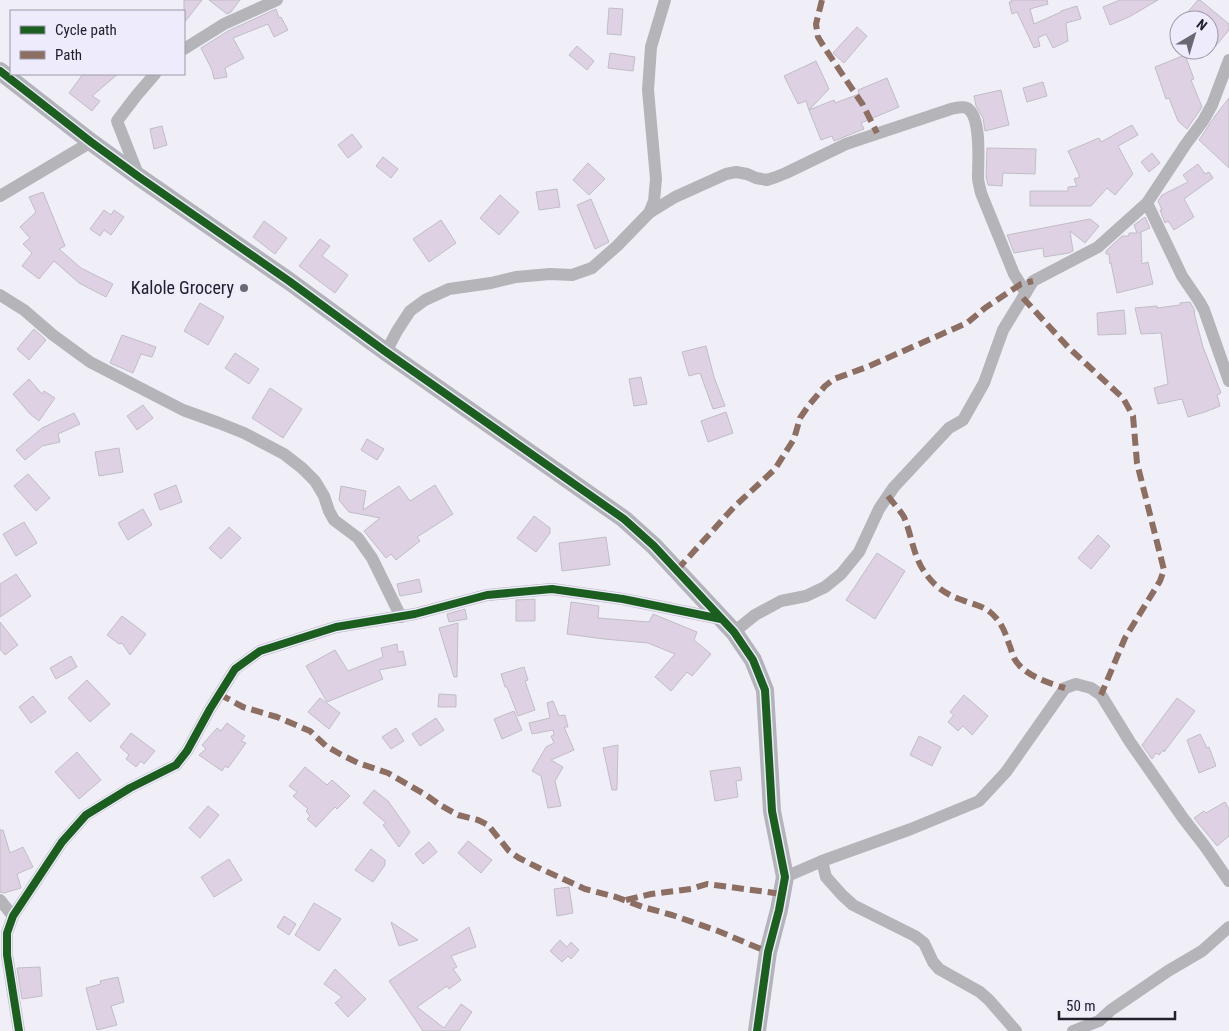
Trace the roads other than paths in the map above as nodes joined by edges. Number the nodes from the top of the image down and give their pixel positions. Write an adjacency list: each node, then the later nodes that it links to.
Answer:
1 (277, 0): 3 (street)
2 (664, 0): 11 (street)
3 (185, 48)
4 (1229, 60): 10 (street)
5 (0, 72): 7 (street)
6 (155, 75): 8 (street)
7 (91, 142): 8 (street); 9 (street)
8 (139, 177): 14 (street)
9 (0, 196)
10 (1147, 202): 12 (street); 15 (street)
11 (649, 213): 12 (street); 14 (street)
12 (1026, 293): 18 (street)
13 (0, 295): 16 (street)
14 (386, 352): 17 (street)
15 (1229, 381)
16 (401, 617): 17 (street); 23 (street)
17 (721, 620): 18 (street)
18 (734, 632): 20 (street)
19 (822, 861): 20 (street); 21 (street); 27 (street)
20 (785, 877): 26 (street)
21 (1229, 881)
22 (0, 900): 23 (street)
23 (14, 916): 25 (street)
24 (1229, 927): 28 (street)
25 (19, 1031)
26 (757, 1031)
27 (1016, 1031)
28 (1073, 1031)

